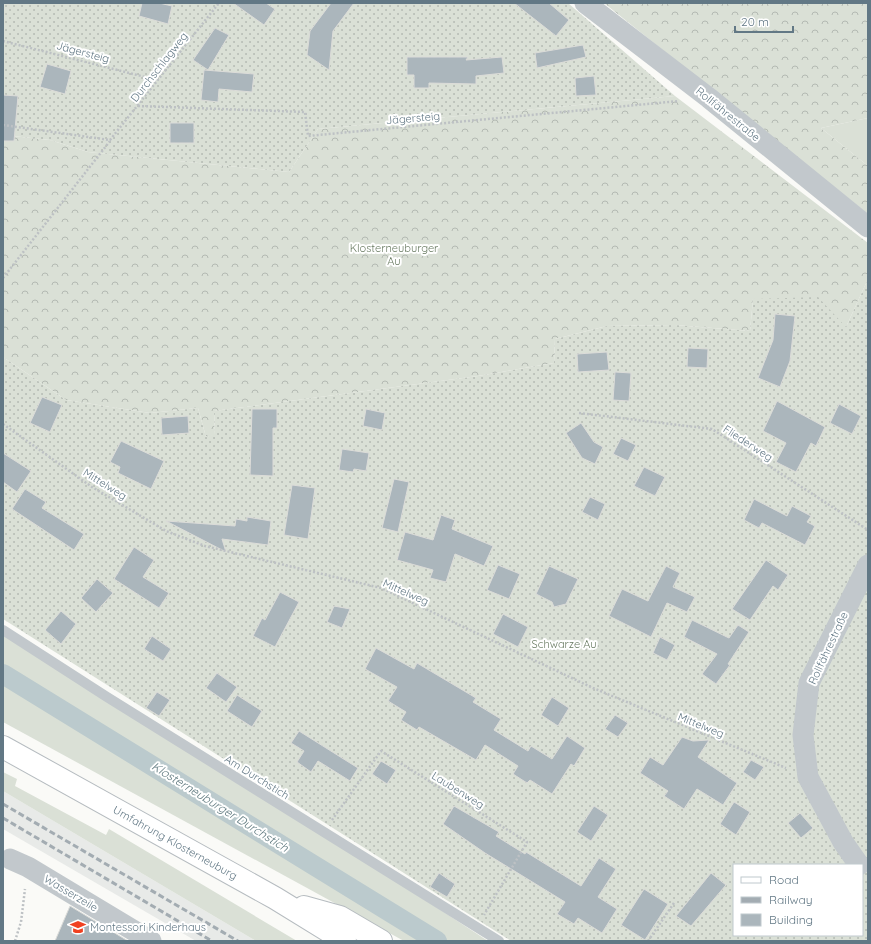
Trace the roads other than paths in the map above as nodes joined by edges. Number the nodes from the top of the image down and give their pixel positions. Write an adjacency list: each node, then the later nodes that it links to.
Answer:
1 (586, 3): 2 (street, Rollfährestraße)
2 (868, 227)
3 (866, 572): 7 (street, Rollfährestraße)
4 (3, 630): 13 (lane, Am Durchstich)
5 (3, 747): 8 (main road, Umfahrung Klosterneuburg)
6 (19, 863): 9 (street, Wasserzeile)
7 (858, 864)
8 (275, 898): 10 (main road); 11 (main road, Umfahrung Klosterneuburg); 12 (main road)
9 (151, 941)
10 (323, 941)
11 (345, 941)
12 (381, 941)
13 (499, 941)

